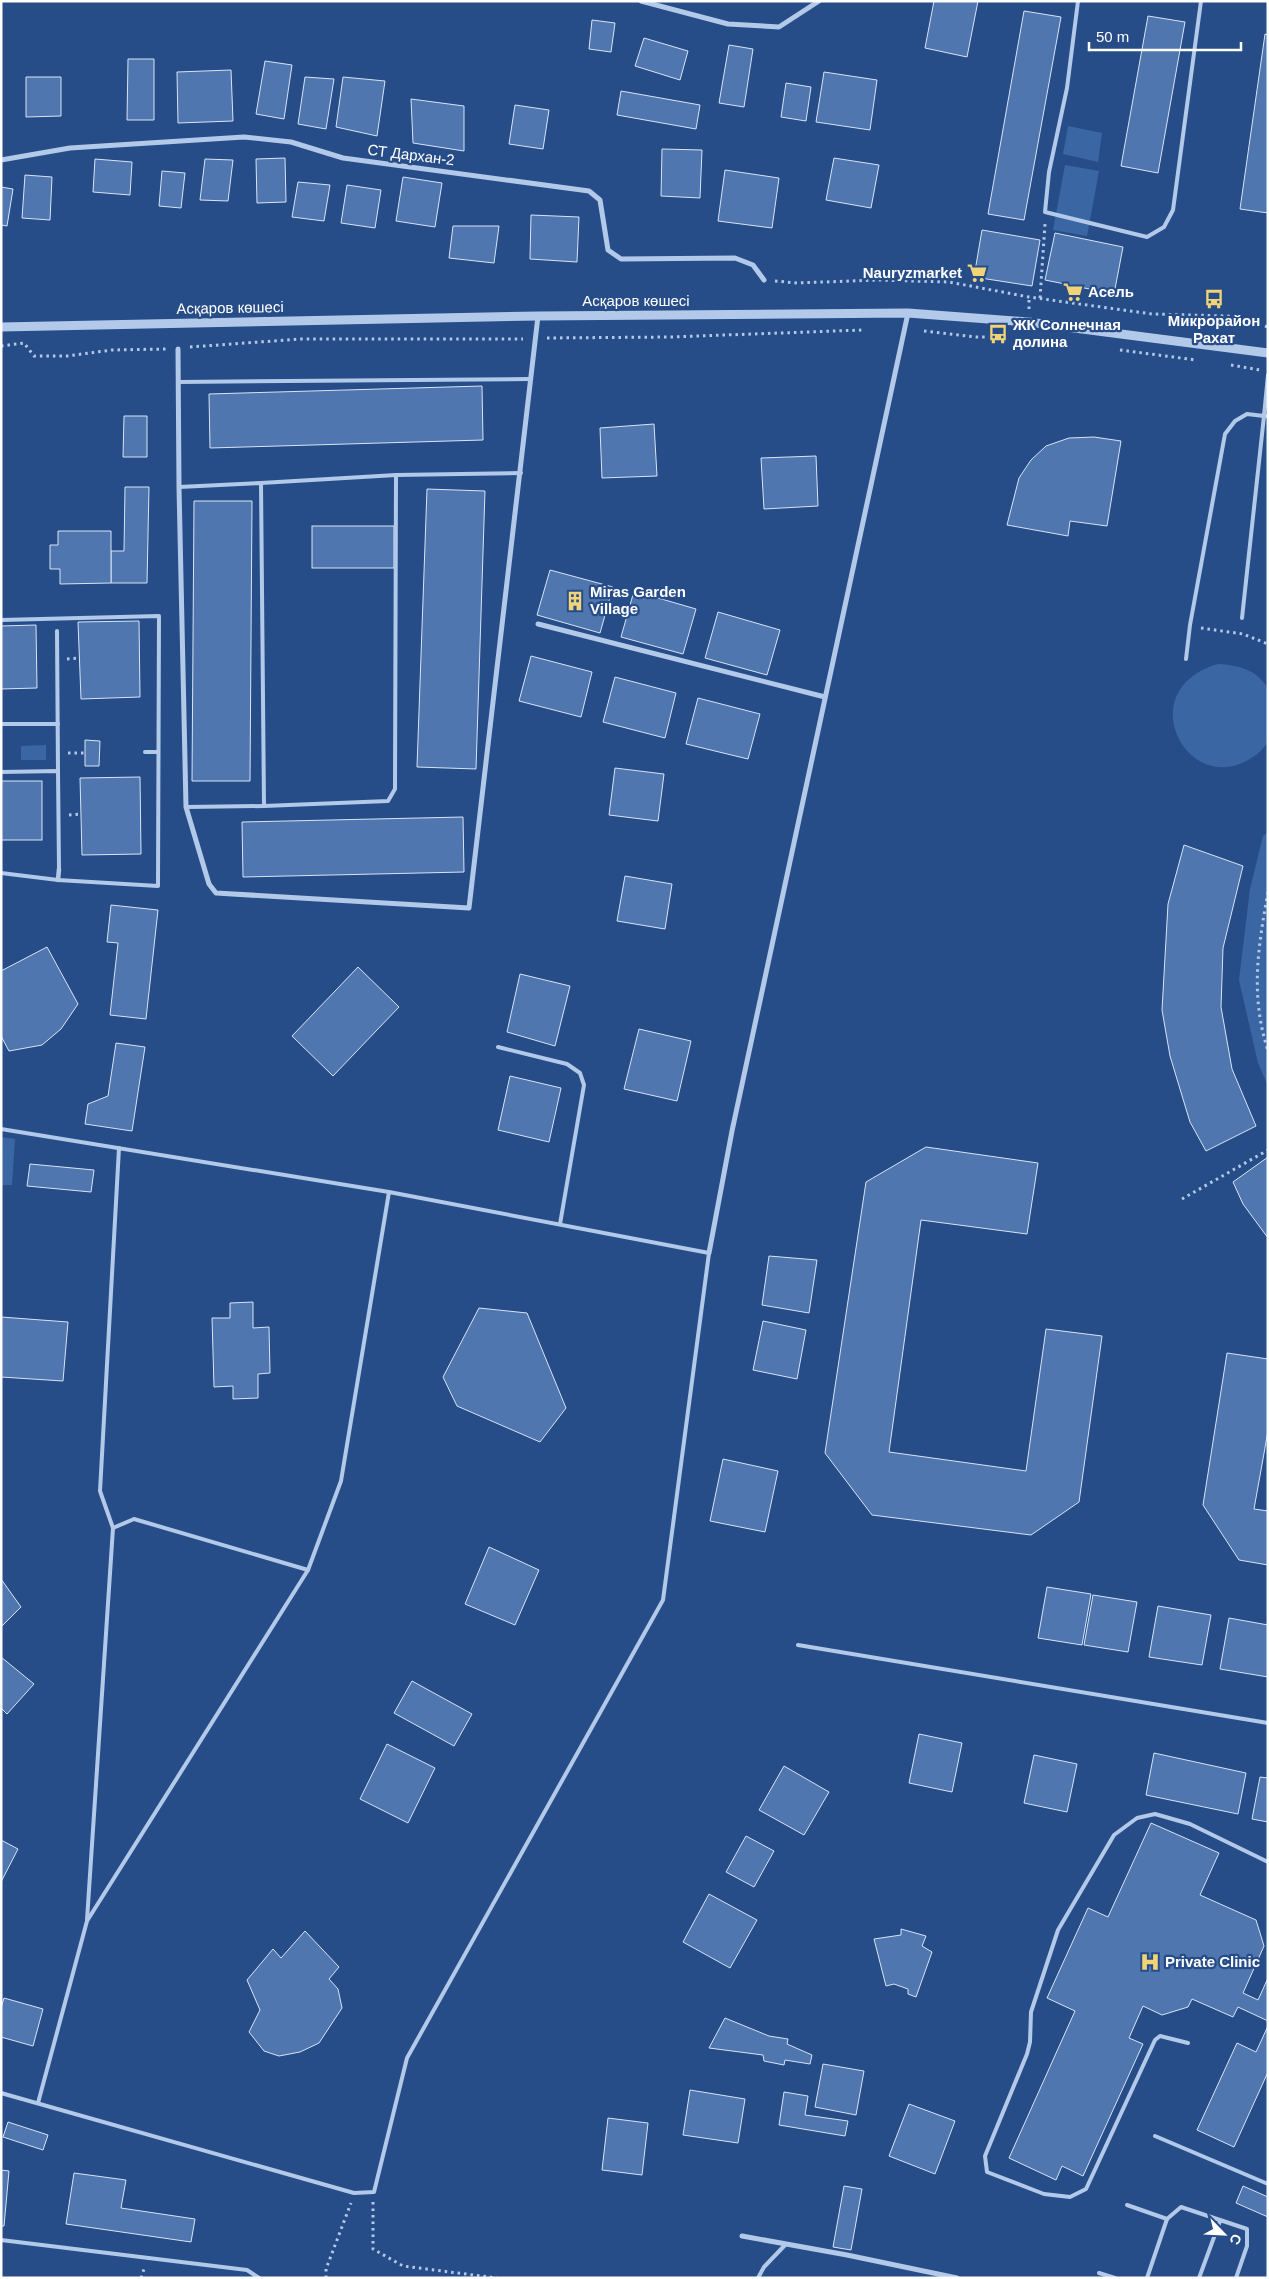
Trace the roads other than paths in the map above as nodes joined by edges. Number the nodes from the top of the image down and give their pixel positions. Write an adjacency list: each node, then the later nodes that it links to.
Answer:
1 (641, 1): 2 (street)
2 (820, 1)
3 (1078, 1): 4 (lane)
4 (1201, 1)
5 (1, 160): 6 (street, СТ Дархан-2)
6 (764, 280)
7 (908, 313): 8 (street, Асқаров көшесі); 11 (street, Асқаров көшесі); 25 (street)
8 (538, 316): 9 (street, Асқаров көшесі); 13 (street)
9 (1, 327)
10 (178, 348): 14 (street)
11 (1268, 354)
12 (1268, 373): 15 (lane)
13 (530, 379): 14 (lane); 16 (street)
14 (178, 382): 19 (street)
15 (1266, 416): 20 (lane); 24 (lane)
16 (521, 474): 17 (lane); 33 (street)
17 (396, 475): 18 (lane); 32 (lane)
18 (261, 483): 19 (lane); 32 (lane)
19 (179, 487): 33 (street)
20 (1242, 618)
21 (1, 620): 29 (lane)
22 (538, 624): 25 (street)
23 (56, 630): 27 (lane)
24 (1186, 659)
25 (825, 697): 42 (street)
26 (1, 724): 27 (lane)
27 (58, 724): 30 (lane)
28 (145, 752): 29 (lane)
29 (158, 752): 36 (lane)
30 (58, 771): 31 (lane); 34 (lane)
31 (1, 772)
32 (264, 806): 33 (lane)
33 (186, 808)
34 (59, 869): 36 (street)
35 (1, 873): 36 (lane)
36 (58, 880)
37 (498, 1047): 41 (lane)
38 (1, 1129): 39 (lane)
39 (119, 1148): 40 (lane); 43 (lane)
40 (389, 1192): 41 (lane); 44 (lane)
41 (560, 1224): 42 (lane)
42 (709, 1253): 51 (lane)
43 (113, 1528): 44 (lane); 48 (lane)
44 (308, 1570): 48 (lane)
45 (798, 1645): 46 (lane)
46 (1268, 1723)
47 (1268, 1862): 49 (lane)
48 (87, 1921): 51 (lane)
49 (1188, 2043)
50 (1, 2093): 51 (lane)
51 (38, 2103)
52 (1155, 2136): 53 (lane)
53 (1268, 2184)
54 (1126, 2206): 55 (lane)
55 (1167, 2219): 56 (lane); 65 (lane)
56 (1220, 2220): 66 (lane); 67 (lane)
57 (742, 2236): 59 (street)
58 (1, 2240): 61 (lane)
59 (786, 2244): 62 (lane); 63 (street)
60 (1099, 2273): 64 (lane)
61 (259, 2278)
62 (758, 2278)
63 (957, 2278)
64 (1115, 2278)
65 (1147, 2278)
66 (1200, 2278)
67 (1236, 2278)

